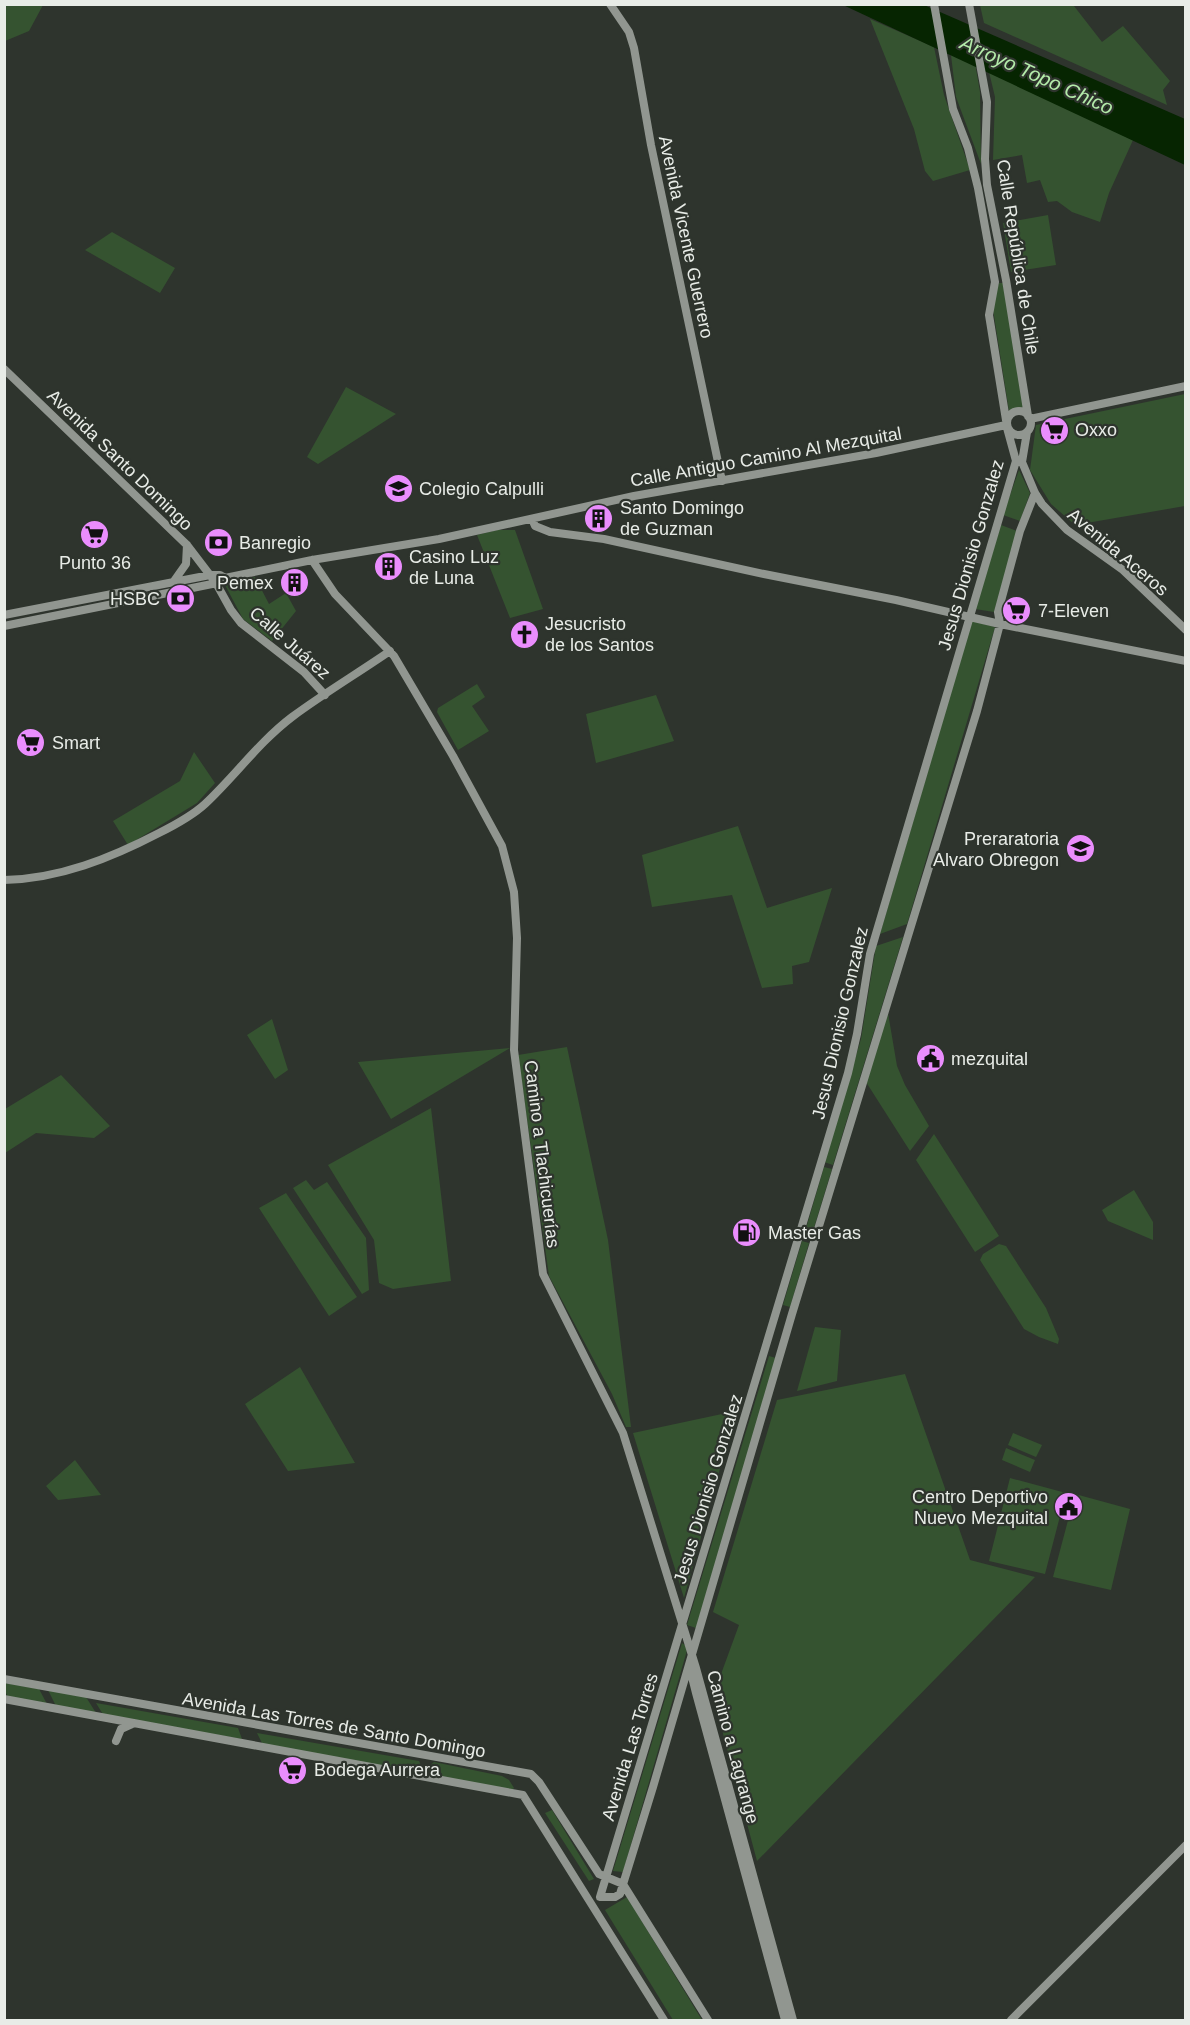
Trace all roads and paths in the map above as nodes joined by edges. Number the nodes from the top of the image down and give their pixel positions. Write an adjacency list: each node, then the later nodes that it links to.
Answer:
1 (610, 4): 10 (street, Avenida Vicente Guerrero)
2 (969, 4): 6 (street, Calle República de Chile)
3 (934, 5): 7 (street, Calle República de Chile)
4 (4, 369): 13 (street, Avenida Santo Domingo)
5 (1185, 386): 6 (street)
6 (1029, 417): 7 (street); 8 (street)
7 (1007, 425): 8 (street); 9 (street, Jesus Dionisio Gonzalez); 10 (street, Calle Antiguo Camino Al Mezquital)
8 (1027, 432): 9 (street)
9 (1019, 461): 11 (street, Avenida Aceros); 20 (street, Jesus Dionisio Gonzalez)
10 (722, 481): 12 (street, Calle Antiguo Camino Al Mezquital)
11 (1035, 493): 21 (street, Jesus Dionisio Gonzalez); 23 (street, Avenida Aceros)
12 (532, 519): 14 (street, Calle Antiguo Camino Al Mezquital); 20 (street)
13 (187, 545): 15 (street, Avenida Santo Domingo); 17 (street)
14 (312, 560): 16 (street, Calle Antiguo Camino Al Mezquital); 24 (street, Camino a Tlachicuerías)
15 (210, 575): 16 (street); 17 (street); 18 (street, Avenida Santo Domingo)
16 (225, 578): 18 (street)
17 (173, 582): 19 (street)
18 (216, 583): 22 (street); 26 (street, Calle Juárez)
19 (4, 615)
20 (970, 616): 21 (street); 28 (street, Jesus Dionisio Gonzalez)
21 (1000, 624): 25 (street); 29 (street, Jesus Dionisio Gonzalez)
22 (4, 626)
23 (1185, 630)
24 (390, 651): 26 (street); 28 (street, Camino a Tlachicuerías)
25 (1185, 662)
26 (325, 695): 27 (street)
27 (5, 881)
28 (683, 1624): 29 (street, Camino a Tlachicuerías); 36 (street, Avenida Las Torres)
29 (692, 1654): 30 (street, Camino a Tlachicuerías); 37 (street, Avenida Las Torres)
30 (695, 1663): 42 (street, Camino a Lagrange); 43 (street, Camino a Lagrange)
31 (4, 1679): 36 (street, Avenida Las Torres de Santo Domingo)
32 (4, 1699): 33 (street, Avenida Las Torres de Santo Domingo)
33 (133, 1724): 34 (street); 39 (street, Avenida Las Torres de Santo Domingo)
34 (116, 1740)
35 (1185, 1845): 44 (street)
36 (607, 1877): 37 (street); 38 (street, Avenida Las Torres)
37 (623, 1884): 38 (street); 41 (street)
38 (600, 1897): 39 (street)
39 (590, 1902): 40 (street, Avenida Las Torres de Santo Domingo)
40 (664, 2020)
41 (708, 2020)
42 (785, 2020)
43 (793, 2020)
44 (1011, 2020)

